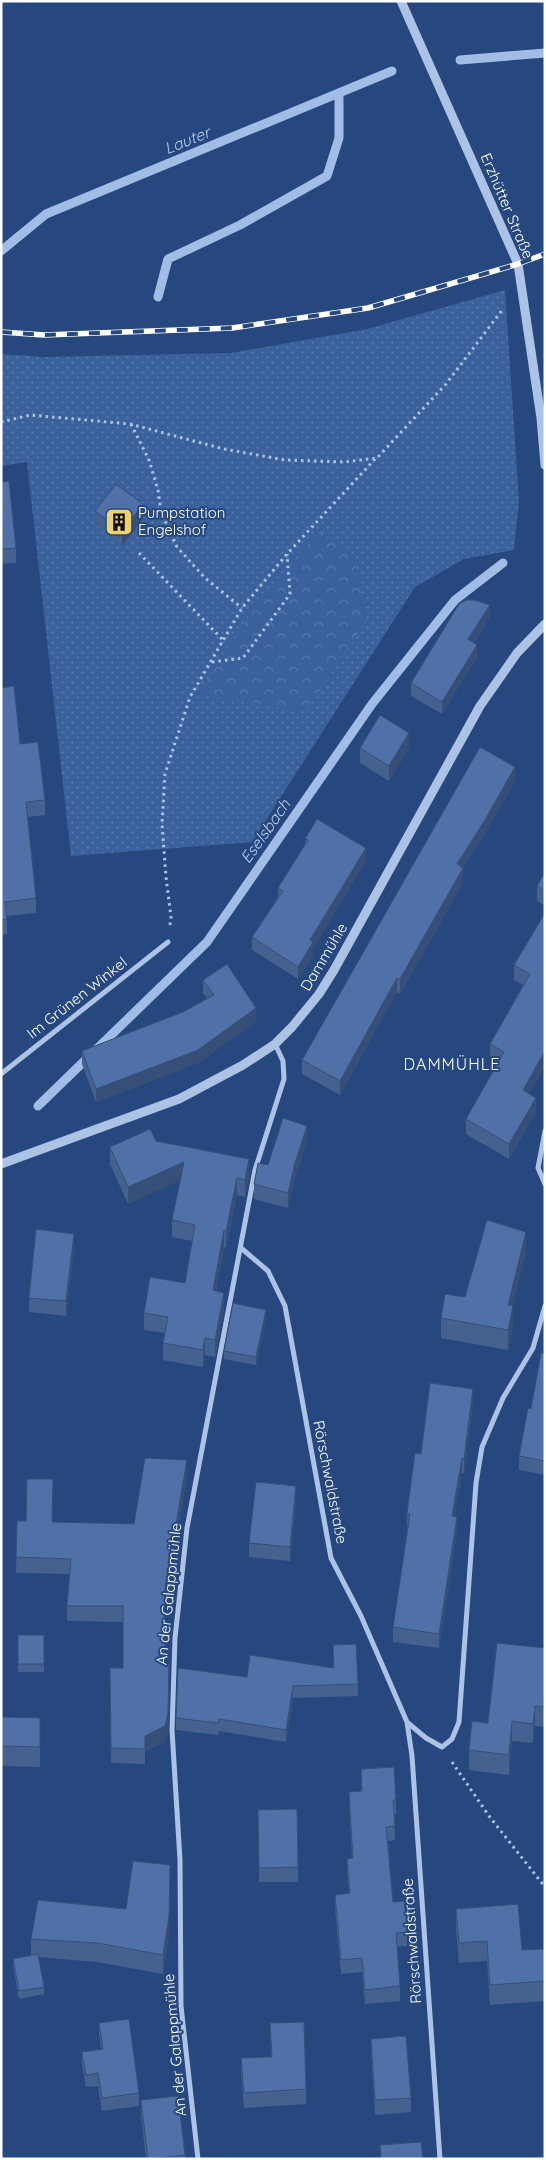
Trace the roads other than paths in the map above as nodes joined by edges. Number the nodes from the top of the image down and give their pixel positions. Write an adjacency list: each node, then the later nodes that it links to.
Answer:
1 (401, 1): 2 (street, Erzhütter Straße)
2 (545, 465)
3 (545, 624): 5 (street, Dammühle)
4 (168, 942): 6 (street, Im Grünen Winkel)
5 (275, 1044): 8 (street, Dammühle); 10 (street, An der Galappmühle)
6 (1, 1074)
7 (545, 1131): 9 (street)
8 (1, 1164)
9 (545, 1184)
10 (242, 1248): 12 (street, Rörschwaldstraße); 13 (street, An der Galappmühle)
11 (545, 1306): 12 (street, Rörschwaldstraße)
12 (408, 1722): 14 (street, Rörschwaldstraße)
13 (198, 2159)
14 (440, 2159)

